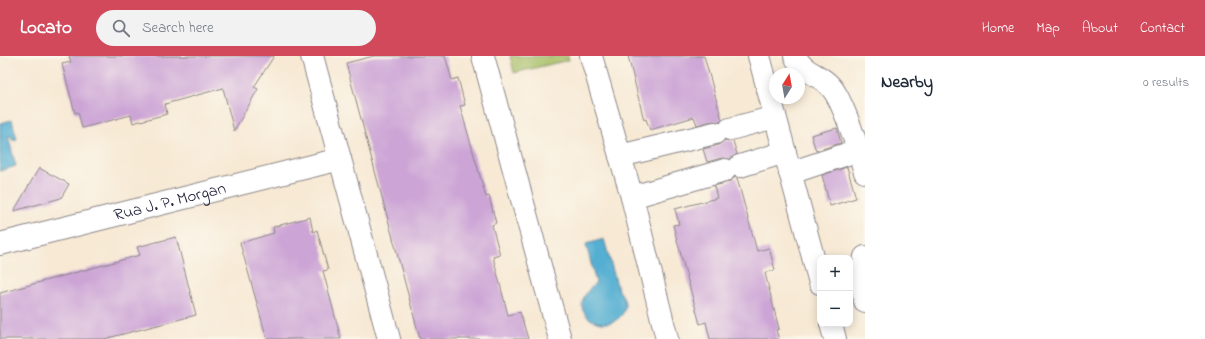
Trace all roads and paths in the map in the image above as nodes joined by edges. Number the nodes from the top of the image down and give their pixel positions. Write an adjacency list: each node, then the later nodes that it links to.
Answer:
1 (312, 56): 10 (street)
2 (483, 56): 20 (street)
3 (591, 56): 9 (street)
4 (759, 56): 6 (street)
5 (795, 56): 7 (street)
6 (776, 117): 8 (street); 9 (street)
7 (859, 150): 11 (street); 12 (street)
8 (785, 152): 12 (street); 13 (street)
9 (620, 156): 13 (street)
10 (340, 159): 14 (street, Rua J. P. Morgan); 19 (street)
11 (865, 172)
12 (790, 173): 16 (street)
13 (632, 197): 21 (street)
14 (0, 244)
15 (865, 257): 17 (street)
16 (817, 272)
17 (865, 301)
18 (832, 327): 22 (street)
19 (390, 339)
20 (560, 339)
21 (667, 339)
22 (835, 339)

